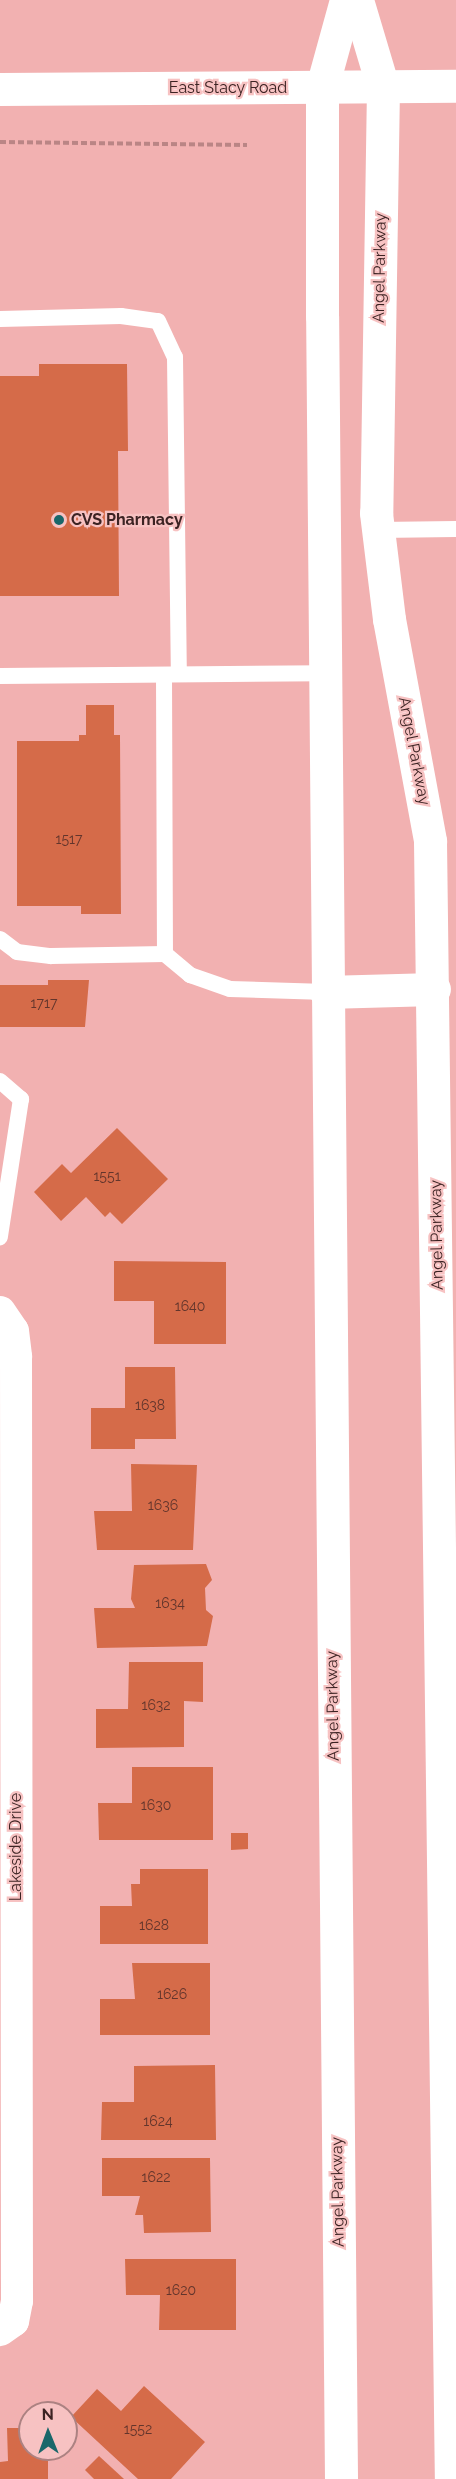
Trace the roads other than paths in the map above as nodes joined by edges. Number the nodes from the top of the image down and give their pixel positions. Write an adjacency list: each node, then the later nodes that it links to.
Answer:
1 (346, 0): 4 (main road, Angel Parkway)
2 (357, 0): 5 (main road, Angel Parkway)
3 (456, 86): 5 (main road, East Stacy Road)
4 (322, 87): 5 (main road, East Stacy Road); 6 (main road, East Stacy Road); 10 (main road, Angel Parkway)
5 (383, 87): 9 (main road, Angel Parkway)
6 (0, 89)
7 (0, 319): 11 (lane)
8 (456, 529): 9 (lane)
9 (378, 530): 15 (main road, Angel Parkway)
10 (322, 673): 11 (lane); 16 (main road, Angel Parkway)
11 (172, 674): 12 (lane); 14 (lane)
12 (0, 676)
13 (0, 939): 14 (lane)
14 (165, 954): 16 (lane)
15 (445, 989): 16 (main road); 22 (main road, Angel Parkway)
16 (326, 992): 21 (main road, Angel Parkway)
17 (0, 1081): 18 (lane)
18 (0, 1237)
19 (0, 1312): 20 (street, Lakeside Drive)
20 (0, 2330)
21 (341, 2479)
22 (452, 2479)

